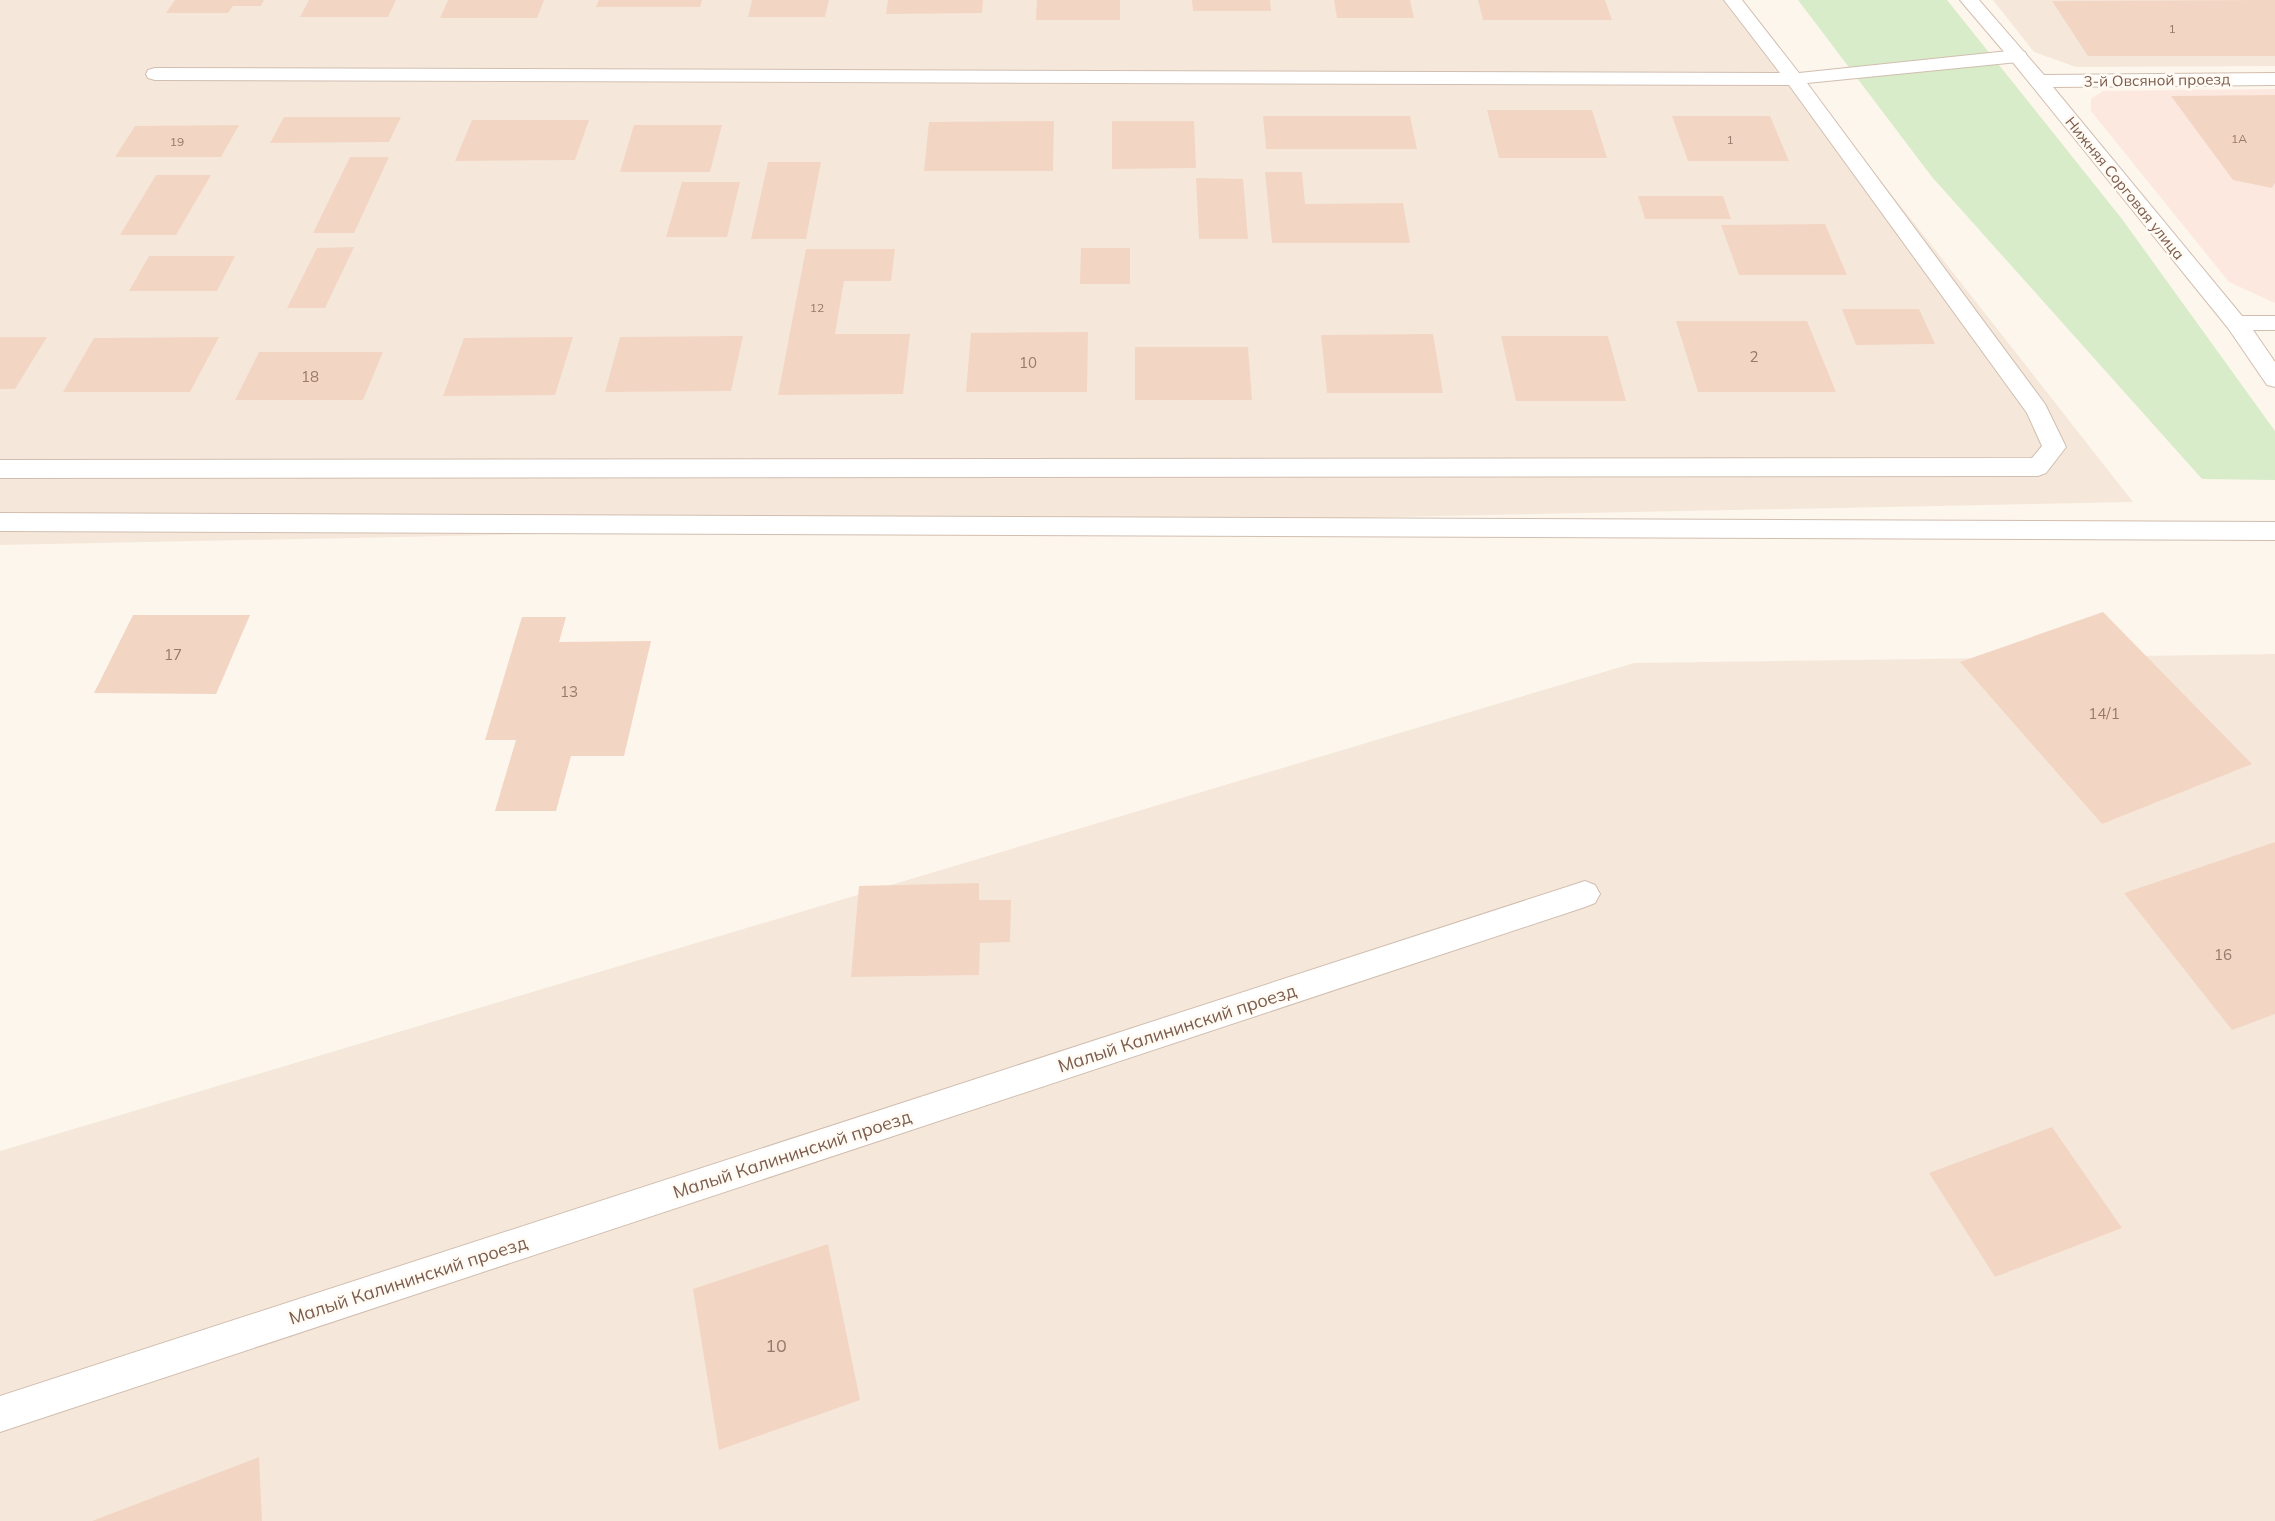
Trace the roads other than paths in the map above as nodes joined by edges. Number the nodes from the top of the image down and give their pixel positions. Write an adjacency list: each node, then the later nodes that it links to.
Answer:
1 (1733, 0): 5 (street)
2 (1969, 0): 3 (street, Нижняя Сорговая улица)
3 (2018, 56): 5 (street); 7 (street, Нижняя Сорговая улица)
4 (155, 74): 5 (street)
5 (1794, 78): 11 (street)
6 (2275, 79): 7 (street, 3-й Овсяной проезд)
7 (2038, 82): 8 (street, Нижняя Сорговая улица)
8 (2236, 323): 9 (street); 10 (street, Нижняя Сорговая улица)
9 (2275, 323)
10 (2275, 380)
11 (0, 469)
12 (0, 522): 13 (street)
13 (2275, 530)
14 (1585, 894): 15 (street, Малый Калининский проезд)
15 (0, 1414)

